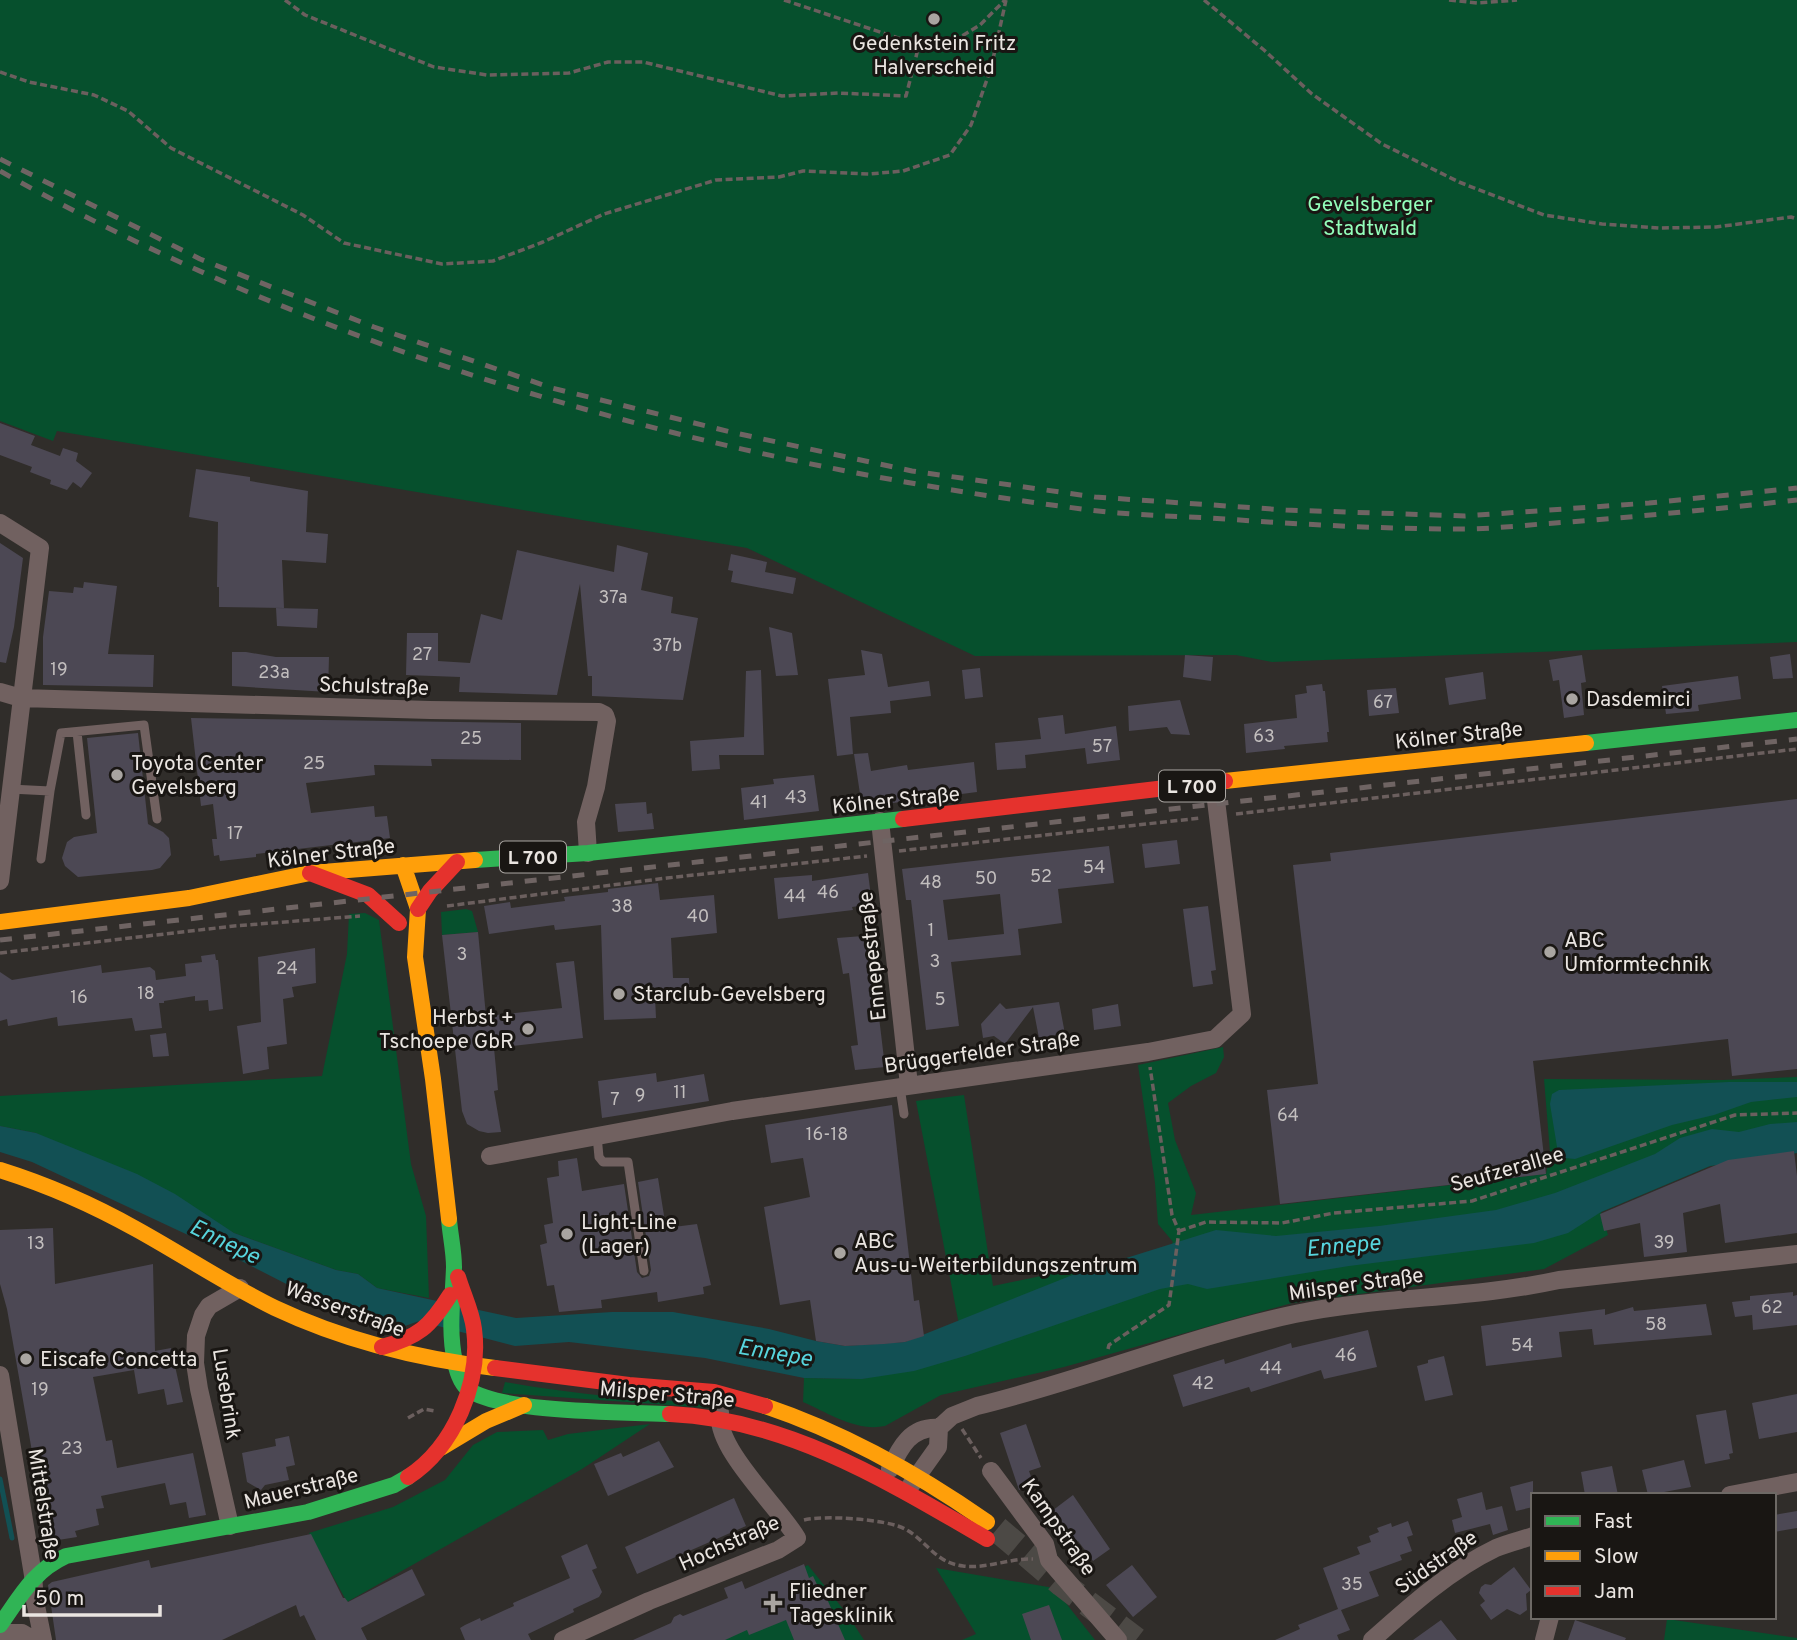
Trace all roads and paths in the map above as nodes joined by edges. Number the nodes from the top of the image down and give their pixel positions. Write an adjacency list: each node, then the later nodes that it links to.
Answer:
1 (285, 0): 7 (path)
2 (784, 0): 7 (path)
3 (1006, 0): 7 (path); 8 (path)
4 (1204, 0): 9 (path)
5 (1449, 0): 6 (path)
6 (1517, 0)
7 (919, 45)
8 (0, 72)
9 (1797, 219)
10 (0, 523): 12 (street)
11 (0, 692): 12 (street, Schulstraße)
12 (21, 698): 17 (street); 23 (street, Schulstraße)
13 (1797, 720): 16 (main road, Kölner Straße / L 700)
14 (77, 732): 18 (lane); 19 (lane); 21 (lane)
15 (1797, 750): 20 (path)
16 (1214, 783): 20 (street, Brüggerfelder Straße); 22 (main road, Kölner Straße / L 700)
17 (10, 789): 18 (lane); 29 (street)
18 (50, 792): 25 (lane)
19 (86, 815)
20 (1219, 816): 24 (path); 35 (street, Brüggerfelder Straße)
21 (157, 819)
22 (880, 821): 23 (main road, Kölner Straße / L 700); 24 (street, Ennepestraße)
23 (588, 853): 26 (main road, Kölner Straße / L 700)
24 (884, 853): 31 (path); 36 (street, Ennepestraße)
25 (41, 859)
26 (457, 862): 27 (main road, Kölner Straße / L 700); 31 (main road)
27 (403, 865): 28 (main road, Kölner Straße / L 700); 30 (main road); 31 (main road, Mauerstraße)
28 (310, 873): 30 (main road); 32 (main road, Kölner Straße / L 700)
29 (0, 881)
30 (396, 909): 33 (path); 34 (main road, Mauerstraße)
31 (418, 909): 34 (main road, Mauerstraße)
32 (0, 920)
33 (0, 953)
34 (415, 957): 46 (main road, Mauerstraße)
35 (1148, 1052): 36 (street, Brüggerfelder Straße); 42 (path)
36 (904, 1086): 38 (lane); 39 (street, Brüggerfelder Straße)
37 (1797, 1113): 42 (path, Seufzerallee)
38 (904, 1114)
39 (597, 1136): 40 (street, Brüggerfelder Straße); 44 (lane)
40 (491, 1156)
41 (0, 1170): 45 (main road, Wasserstraße)
42 (1179, 1231): 52 (path)
43 (1797, 1254): 52 (street, Milsper Straße)
44 (644, 1271)
45 (240, 1288): 47 (main road, Wasserstraße); 71 (street, Lusebrink)
46 (458, 1296): 47 (main road); 48 (main road, Mauerstraße); 49 (main road, Mauerstraße)
47 (382, 1347): 50 (main road, Wasserstraße)
48 (480, 1349): 51 (main road, Mauerstraße); 53 (main road)
49 (454, 1356): 50 (main road, Wasserstraße); 51 (main road, Milsper Straße); 55 (main road)
50 (431, 1360): 58 (main road)
51 (473, 1366): 53 (main road, Milsper Straße); 55 (main road, Mauerstraße)
52 (1107, 1368): 59 (street, Milsper Straße)
53 (500, 1369): 56 (main road, Milsper Straße)
54 (0, 1375): 74 (street, Mittelstraße)
55 (469, 1391): 57 (main road, Milsper Straße); 58 (main road, Mauerstraße)
56 (723, 1394): 60 (street); 63 (main road, Milsper Straße)
57 (527, 1404): 60 (main road, Milsper Straße); 62 (main road)
58 (458, 1414): 62 (main road, Mauerstraße)
59 (953, 1416): 61 (street, Milsper Straße); 64 (path)
60 (719, 1419): 66 (main road, Milsper Straße); 70 (street, Hochstraße)
61 (939, 1428): 63 (street, Milsper Straße); 65 (street)
62 (439, 1449): 71 (main road, Mauerstraße)
63 (893, 1462): 65 (main road); 66 (street, Milsper Straße)
64 (991, 1471): 73 (street, Kampstraße)
65 (917, 1475): 68 (street); 68 (main road, Milsper Straße)
66 (884, 1480): 68 (main road, Milsper Straße)
67 (1797, 1482): 69 (street)
68 (907, 1492)
69 (1740, 1493)
70 (788, 1523): 73 (path); 80 (street, Hochstraße)
71 (230, 1526): 74 (main road, Mauerstraße)
72 (1531, 1537): 82 (street, Südstraße)
73 (1049, 1560): 81 (street, Kampstraße)
74 (33, 1575): 76 (main road, Mauerstraße); 79 (street, Mittelstraße)
75 (1549, 1619): 83 (street)
76 (0, 1625)
77 (0, 1633): 78 (street)
78 (34, 1640)
79 (43, 1640)
80 (563, 1640)
81 (1118, 1640)
82 (1372, 1640)
83 (1544, 1640)

